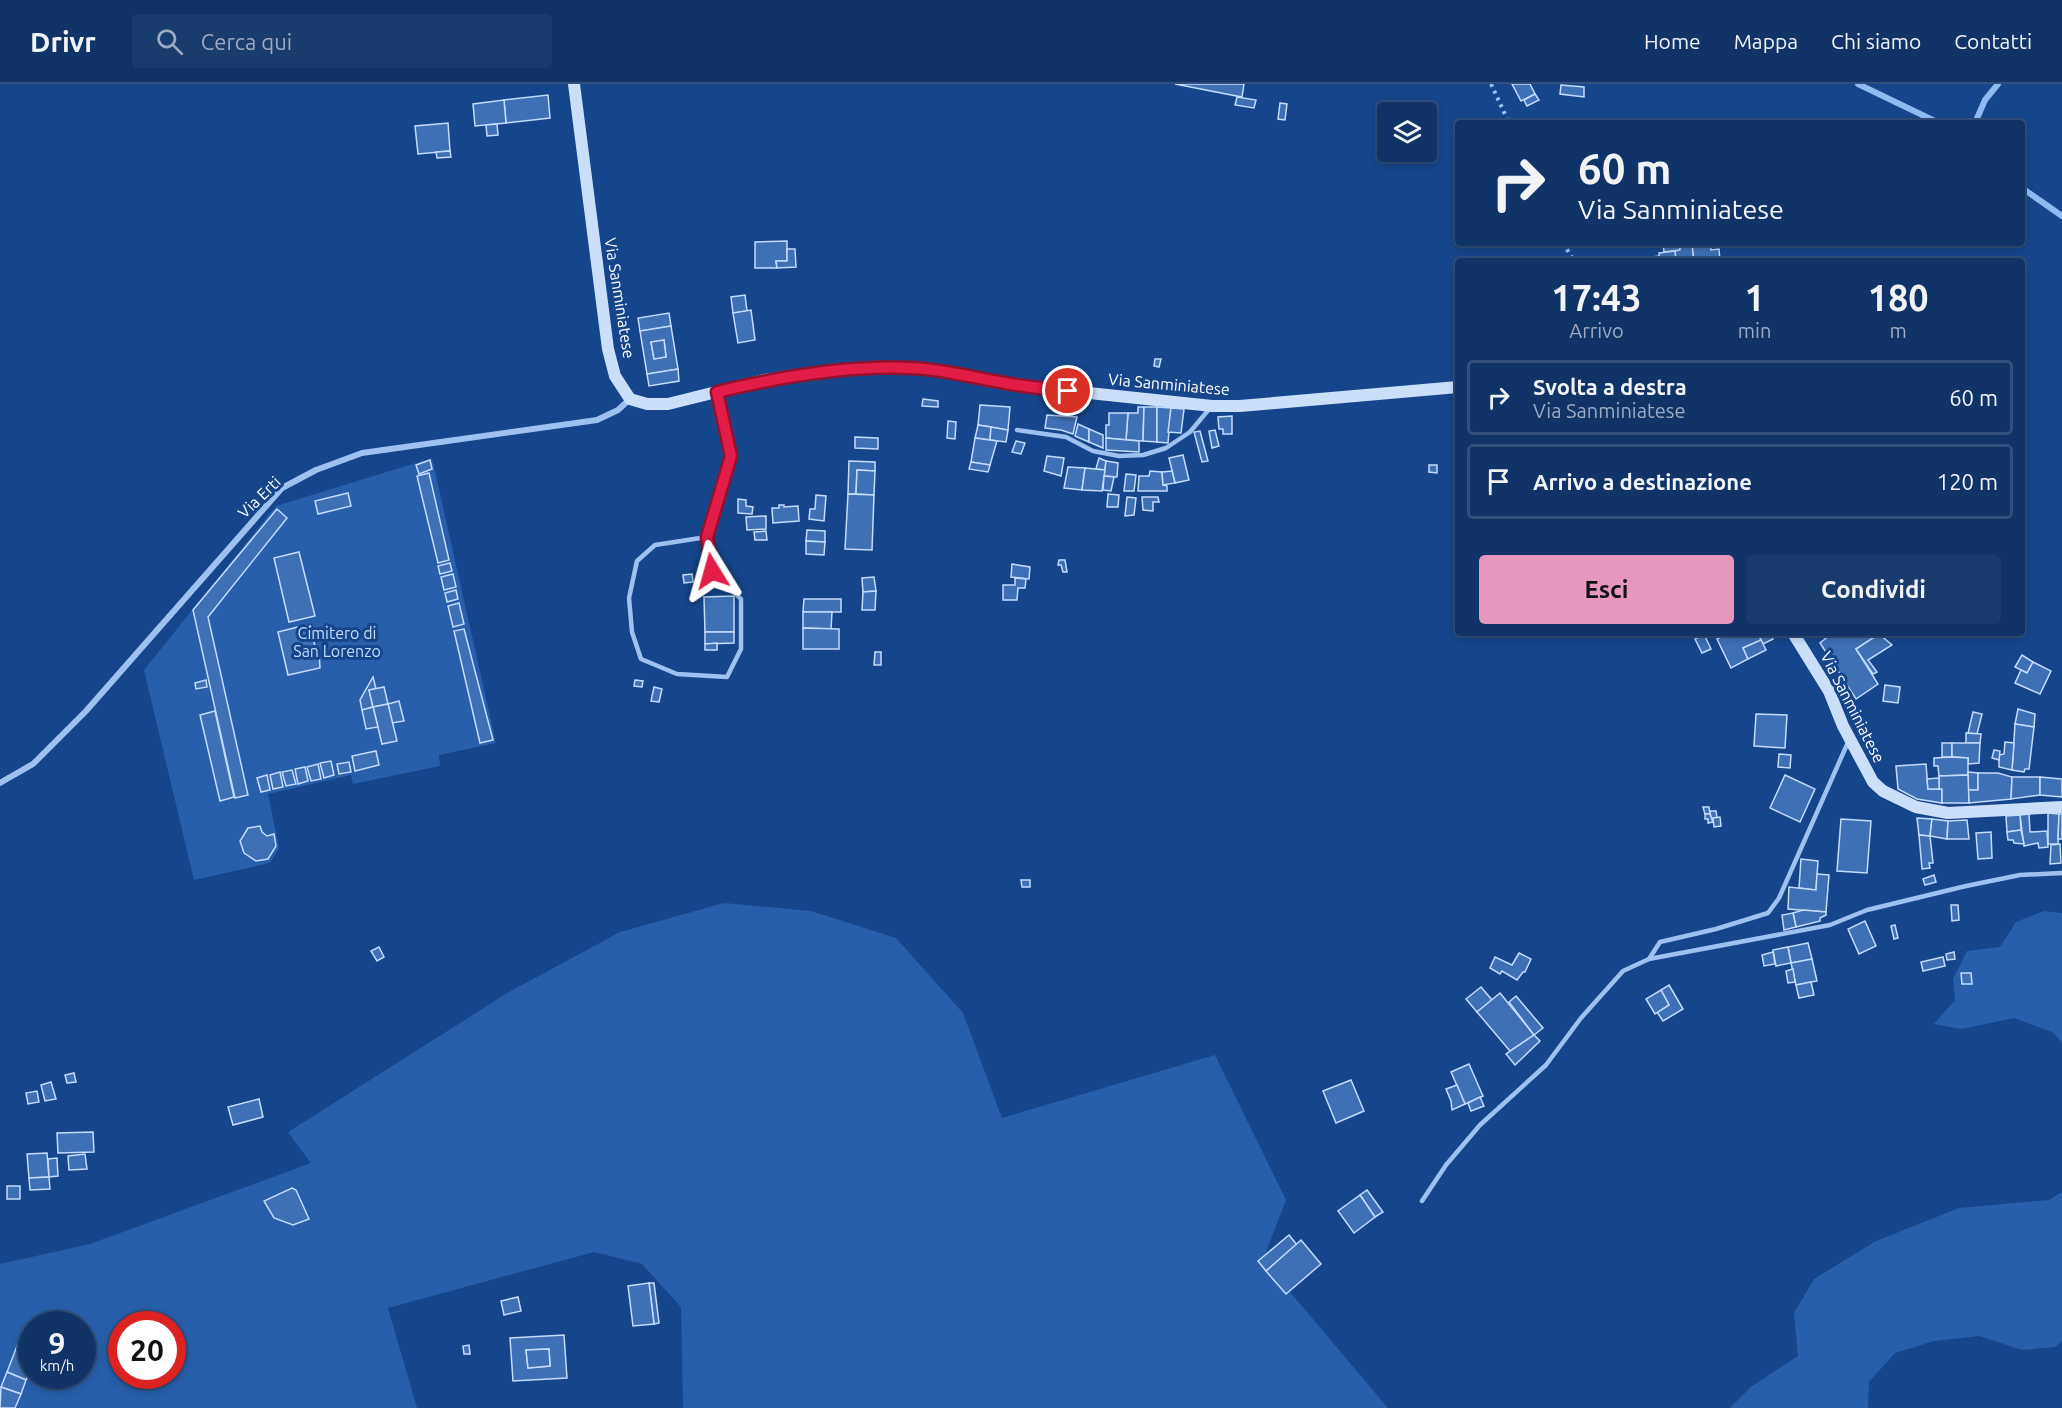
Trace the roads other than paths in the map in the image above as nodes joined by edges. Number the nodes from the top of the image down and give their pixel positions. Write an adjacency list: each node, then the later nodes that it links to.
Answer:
1 (574, 84): 4 (main road, Via Sanminiatese)
2 (1455, 387): 5 (main road, Via Sanminiatese)
3 (717, 392): 4 (main road, Via Sanminiatese); 5 (main road, Via Sanminiatese); 7 (lane)
4 (630, 399): 10 (street, Via Erti)
5 (1212, 406): 6 (lane)
6 (1017, 430)
7 (707, 537): 7 (lane)
8 (1795, 636): 9 (main road, Via Sanminiatese)
9 (1850, 738): 11 (main road, Via Sanminiatese); 13 (lane)
10 (0, 783)
11 (2062, 807)
12 (2062, 873): 13 (lane)
13 (1648, 959): 14 (lane)
14 (1422, 1201)

